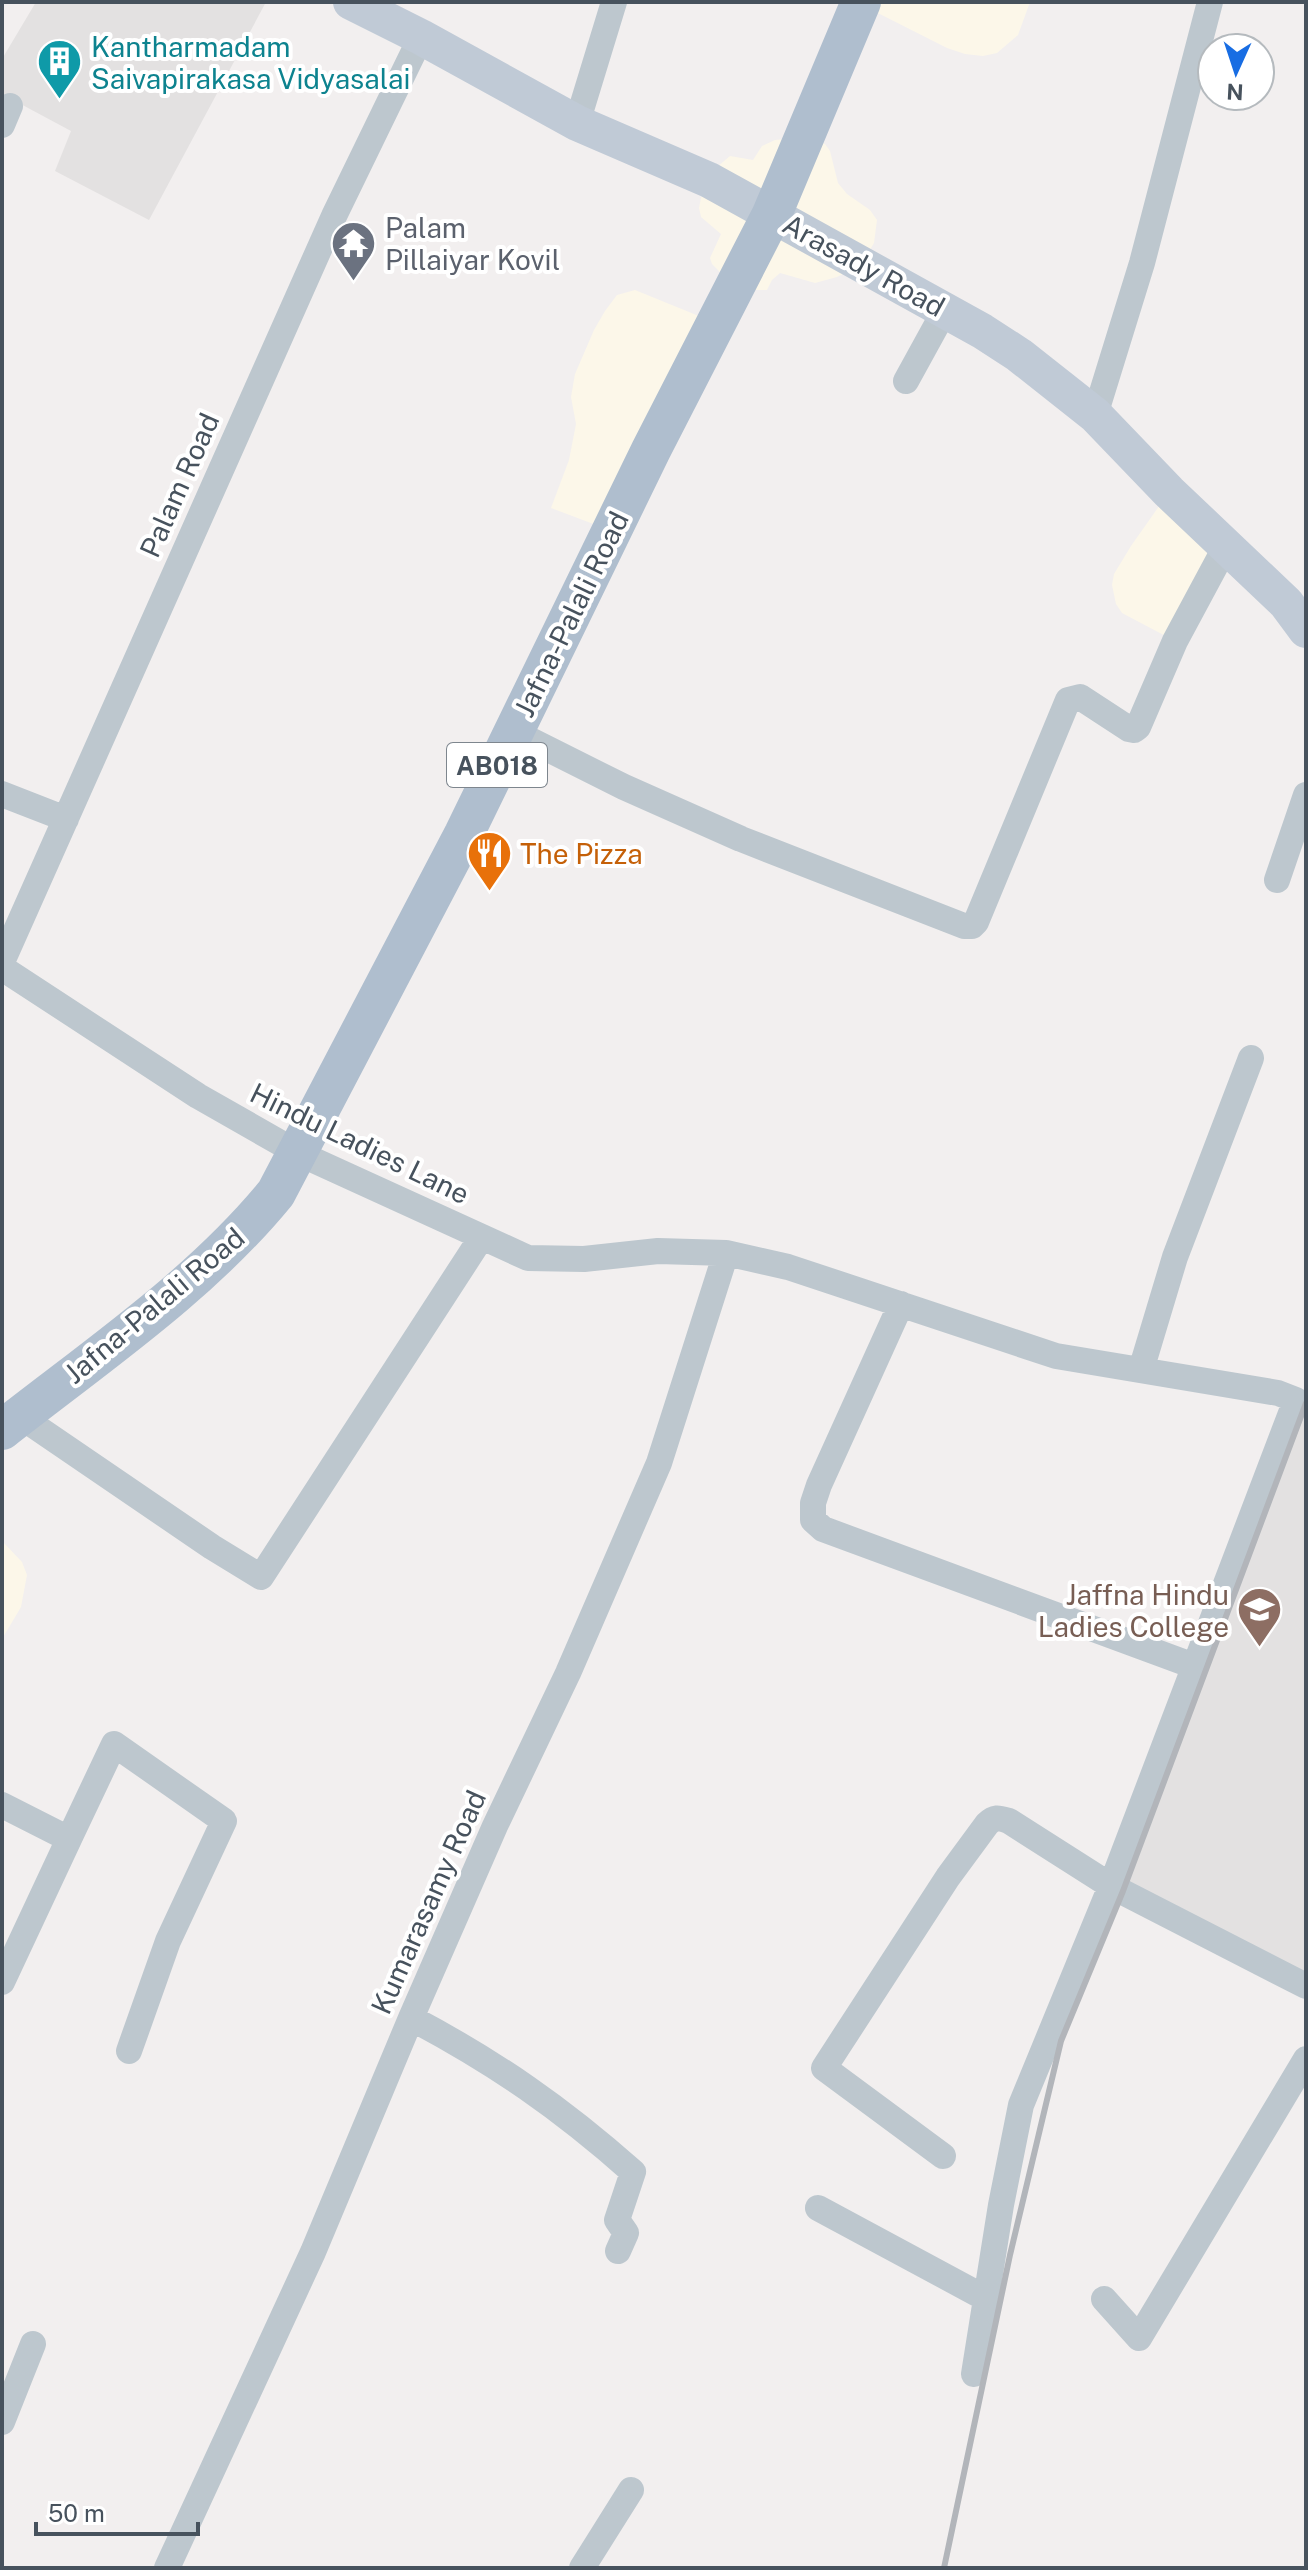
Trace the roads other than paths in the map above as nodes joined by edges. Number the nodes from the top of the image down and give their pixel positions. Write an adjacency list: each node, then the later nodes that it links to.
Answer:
1 (614, 2): 6 (street)
2 (861, 2): 7 (main road, Jafna-Palali Road / AB018)
3 (1210, 2): 10 (street)
4 (369, 6): 5 (main road, Arasady Road)
5 (421, 37): 6 (main road, Arasady Road); 16 (street, Palam Road)
6 (577, 123): 7 (main road, Arasady Road)
7 (772, 214): 8 (main road, Arasady Road); 13 (main road, Jafna-Palali Road / AB018)
8 (945, 310): 9 (street); 10 (main road, Arasady Road)
9 (906, 381)
10 (1095, 415): 11 (main road, Arasady Road)
11 (1226, 546): 12 (main road, Arasady Road); 13 (street)
12 (1306, 630)
13 (512, 731): 20 (main road, Jafna-Palali Road / AB018)
14 (2, 794): 16 (street)
15 (1306, 795): 17 (street)
16 (66, 819): 18 (street, Palam Road)
17 (1277, 880)
18 (2, 965): 20 (street, Hindu Ladies Lane)
19 (1251, 1058): 24 (street)
20 (298, 1153): 21 (street, Hindu Ladies Lane); 26 (main road, Jafna-Palali Road / AB018)
21 (481, 1238): 22 (street, Hindu Ladies Lane); 26 (street)
22 (726, 1253): 23 (street, Hindu Ladies Lane); 33 (street, Kumarasamy Road)
23 (901, 1304): 24 (street, Hindu Ladies Lane); 27 (street)
24 (1141, 1370): 25 (street, Hindu Ladies Lane)
25 (1301, 1403): 27 (street)
26 (11, 1423)
27 (1194, 1666): 30 (street)
28 (2, 1805): 29 (street)
29 (69, 1839): 31 (street); 34 (street)
30 (1111, 1886): 32 (street); 36 (street); 39 (street)
31 (2, 1982)
32 (1306, 1986)
33 (411, 2018): 38 (street); 45 (street, Kumarasamy Road)
34 (129, 2051)
35 (1306, 2059): 40 (street)
36 (943, 2156)
37 (818, 2208): 39 (street)
38 (618, 2251)
39 (987, 2299): 42 (street)
40 (1104, 2299)
41 (33, 2344): 43 (street)
42 (974, 2374)
43 (2, 2422)
44 (631, 2490): 46 (street)
45 (167, 2568)
46 (582, 2568)

